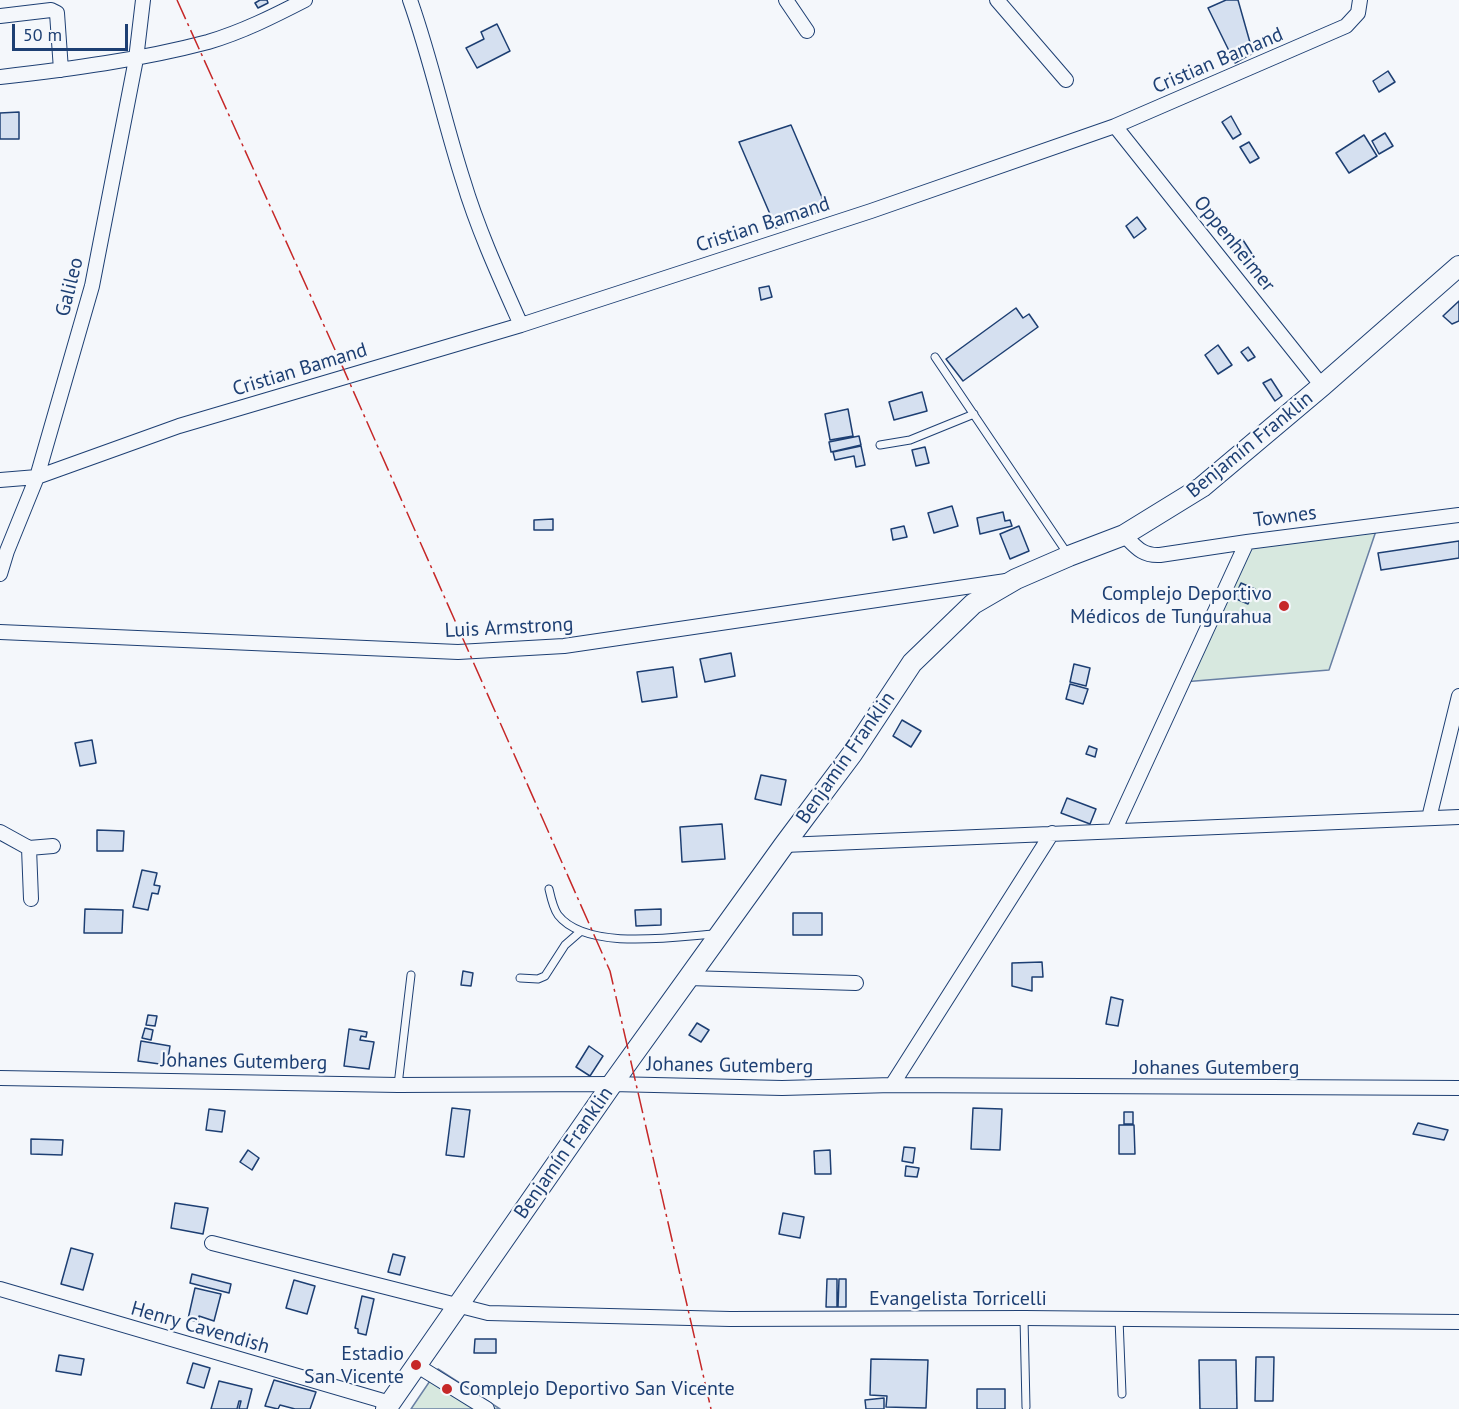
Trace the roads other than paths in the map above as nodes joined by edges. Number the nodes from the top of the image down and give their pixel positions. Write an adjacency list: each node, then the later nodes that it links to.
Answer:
1 (143, 0): 9 (street, Galileo)
2 (305, 0): 9 (street)
3 (410, 0): 15 (street)
4 (786, 0): 8 (street)
5 (997, 0): 12 (street)
6 (1360, 0): 13 (street, Cristian Bamand)
7 (0, 16): 10 (street)
8 (807, 31)
9 (136, 59): 10 (street); 20 (street, Galileo)
10 (61, 70): 11 (street)
11 (0, 77)
12 (1066, 80)
13 (1115, 126): 15 (street, Cristian Bamand); 17 (street, Oppenheimer)
14 (1459, 266): 17 (street, Benjamín Franklin)
15 (521, 325): 20 (street, Cristian Bamand)
16 (935, 357): 18 (lane)
17 (1322, 386): 23 (street, Benjamín Franklin)
18 (974, 414): 19 (lane); 25 (lane)
19 (880, 445)
20 (37, 477): 21 (street, Cristian Bamand); 26 (street, Galileo)
21 (0, 480)
22 (1459, 515): 24 (street, Townes)
23 (1124, 535): 24 (street, Townes); 25 (street, Benjamín Franklin)
24 (1247, 542): 32 (street)
25 (1069, 556): 27 (street, Benjamín Franklin)
26 (0, 574)
27 (1016, 579): 28 (street, Luis Armstrong); 35 (street, Benjamín Franklin)
28 (0, 632)
29 (1459, 696): 31 (street)
30 (1459, 817): 31 (street)
31 (1429, 818): 32 (street)
32 (1114, 831): 34 (street)
33 (0, 832): 37 (street)
34 (1052, 833): 35 (street); 49 (street)
35 (784, 844): 41 (street, Benjamín Franklin)
36 (52, 846): 37 (street)
37 (29, 848): 39 (street)
38 (549, 889): 40 (lane)
39 (31, 899)
40 (581, 931): 41 (lane); 43 (lane)
41 (720, 934): 44 (street, Benjamín Franklin)
42 (411, 975): 48 (lane)
43 (520, 978)
44 (688, 978): 45 (street); 47 (street, Benjamín Franklin)
45 (856, 983)
46 (0, 1078): 48 (street, Johanes Gutemberg)
47 (612, 1084): 48 (street, Johanes Gutemberg); 49 (street, Johanes Gutemberg); 53 (street, Benjamín Franklin)
48 (398, 1085)
49 (892, 1085): 50 (street, Johanes Gutemberg)
50 (1459, 1088)
51 (212, 1243): 53 (street, Evangelista Torricelli)
52 (0, 1289): 59 (street, Henry Cavendish)
53 (457, 1306): 54 (street, Evangelista Torricelli); 57 (street, Benjamín Franklin)
54 (1024, 1318): 55 (street, Evangelista Torricelli); 60 (lane)
55 (1119, 1319): 56 (street, Evangelista Torricelli); 58 (lane)
56 (1459, 1322)
57 (416, 1365): 59 (street, Benjamín Franklin); 61 (street)
58 (1122, 1394)
59 (388, 1406)
60 (1026, 1407)
61 (487, 1409)

